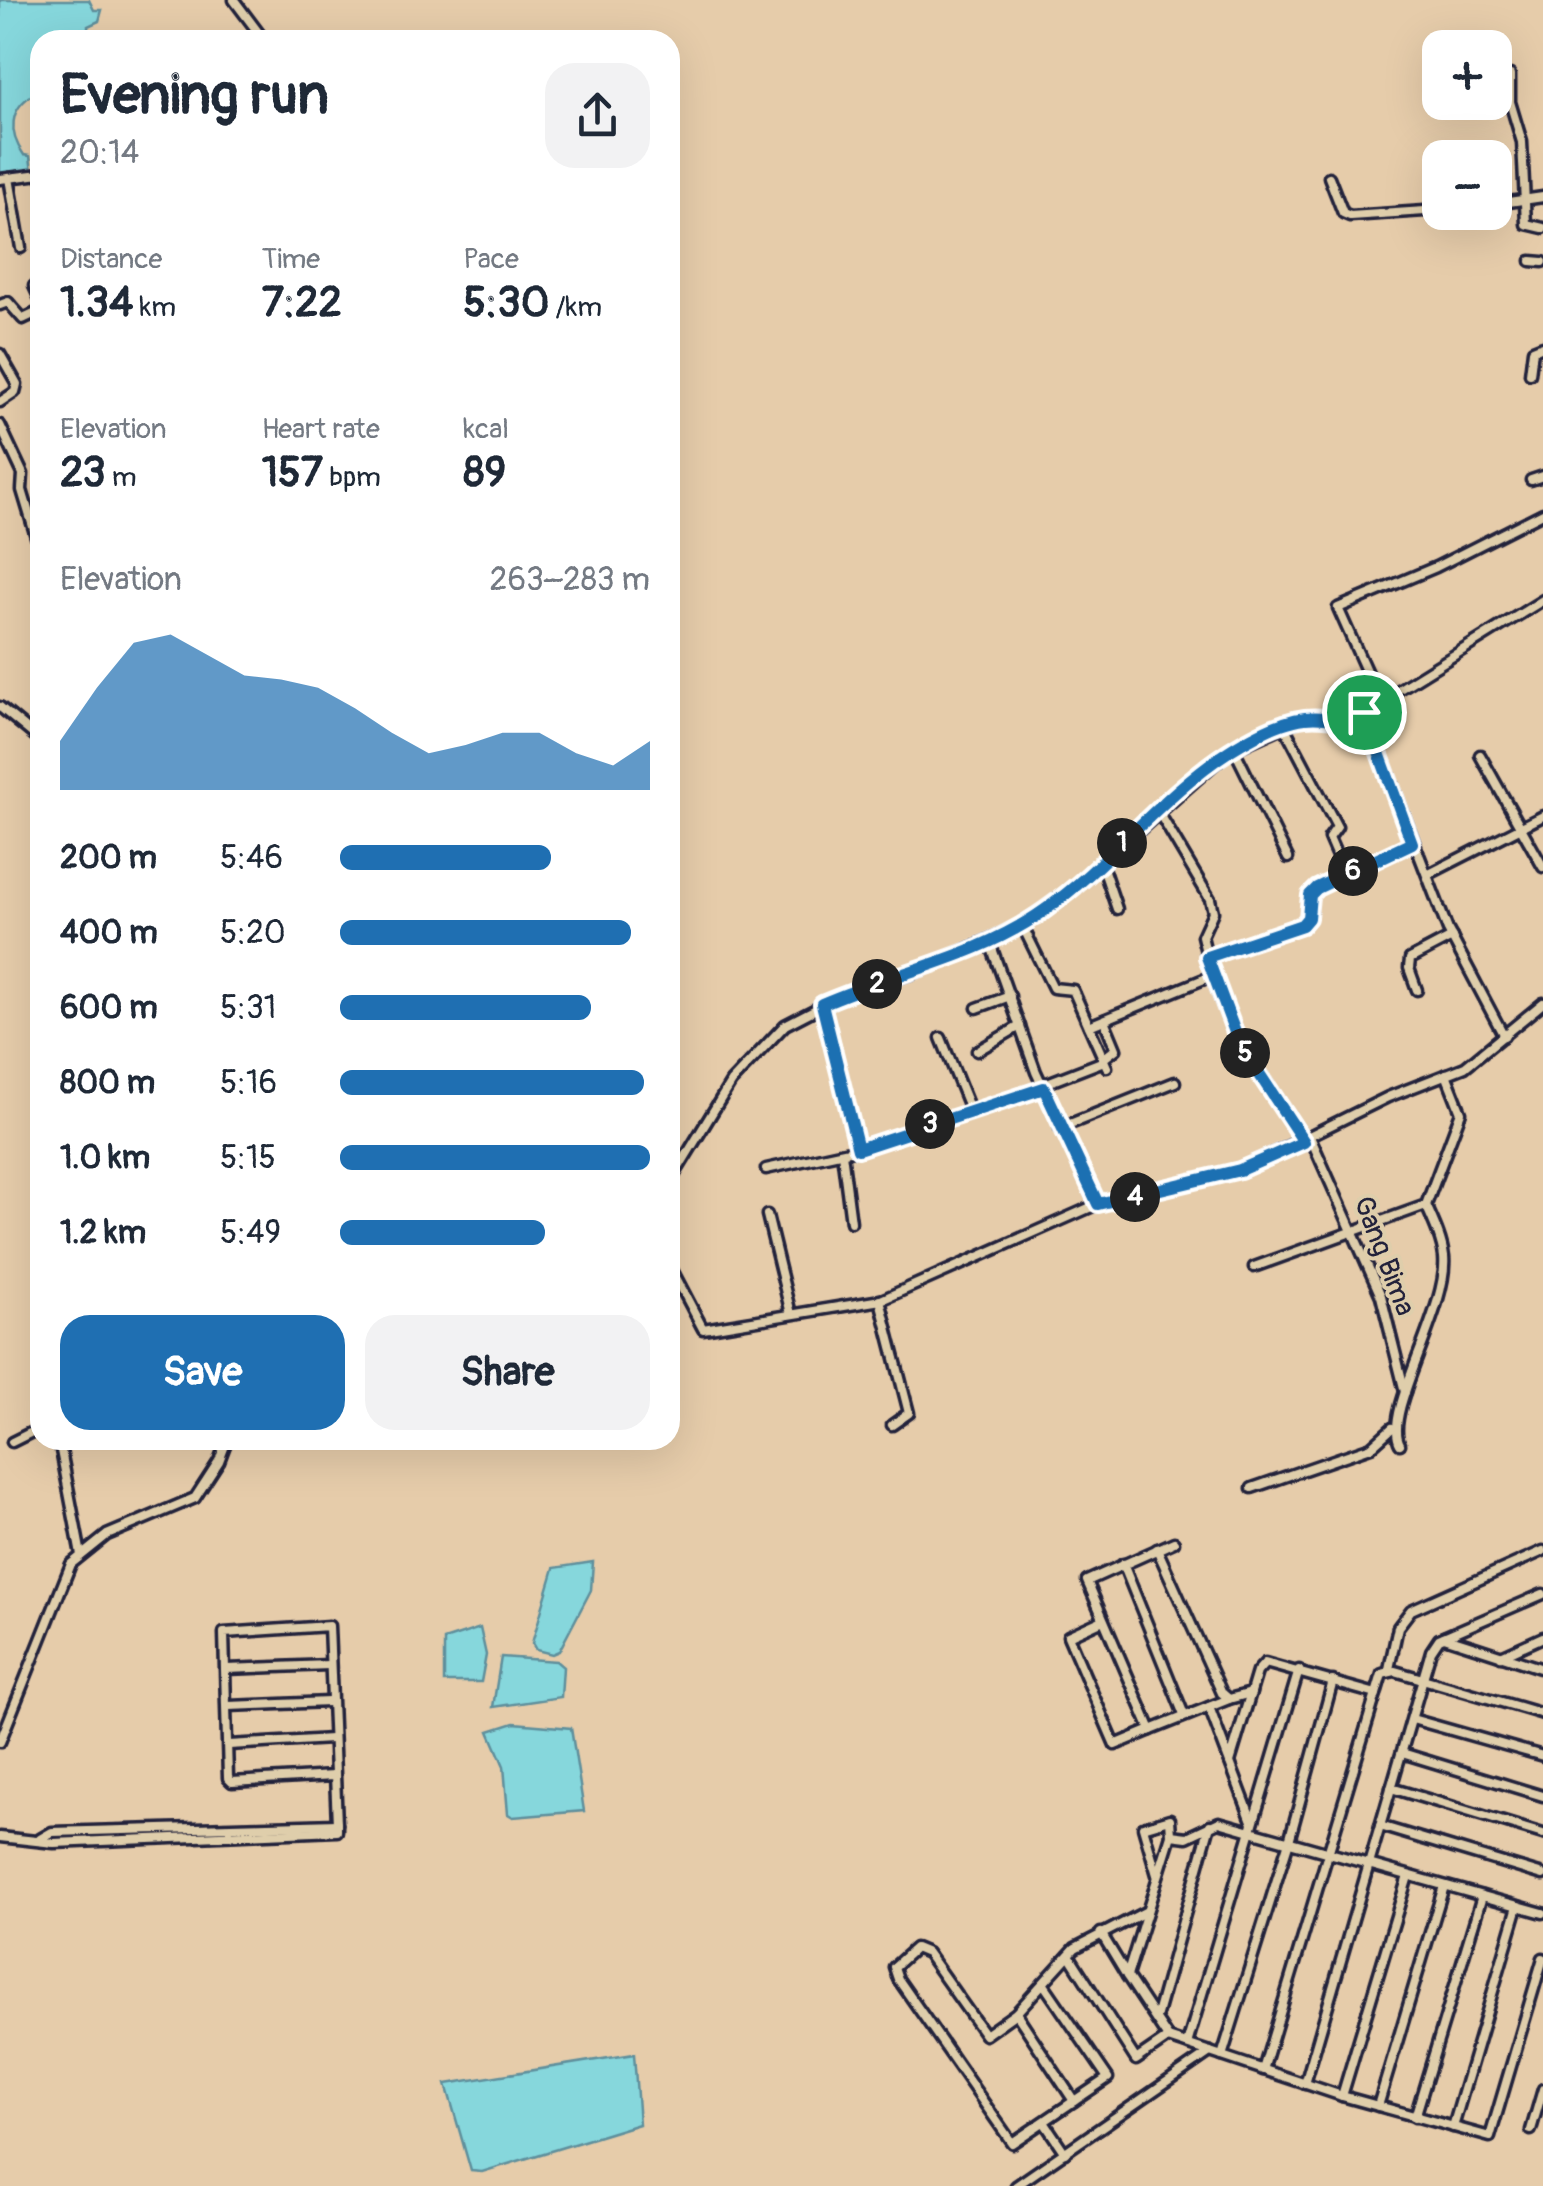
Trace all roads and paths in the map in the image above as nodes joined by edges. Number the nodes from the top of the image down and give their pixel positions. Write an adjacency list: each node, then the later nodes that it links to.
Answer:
1 (234, 0): 2 (street)
2 (256, 30)
3 (1512, 109): 8 (street)
4 (30, 175): 6 (street)
5 (1328, 177): 10 (street)
6 (4, 178): 12 (street)
7 (1543, 197): 8 (street)
8 (1525, 200): 9 (street); 11 (street)
9 (1512, 202)
10 (1422, 211)
11 (1543, 228)
12 (22, 248)
13 (1531, 260): 14 (street)
14 (1543, 262)
15 (0, 304): 16 (street)
16 (30, 316)
17 (1543, 346): 19 (street)
18 (0, 354): 20 (street)
19 (1530, 374)
20 (0, 402)
21 (0, 426): 25 (street)
22 (1543, 476): 23 (street)
23 (1531, 480)
24 (1543, 513): 27 (street)
25 (30, 517)
26 (1543, 600): 27 (street)
27 (1380, 702): 29 (street)
28 (0, 707): 31 (street)
29 (1364, 712): 30 (street); 37 (street)
30 (1283, 724): 32 (street); 42 (street)
31 (30, 732)
32 (1234, 749): 34 (street); 38 (street)
33 (1480, 754): 36 (street)
34 (1158, 810): 39 (street); 47 (street)
35 (1543, 816): 36 (street)
36 (1522, 828): 40 (street); 41 (street)
37 (1412, 843): 41 (street); 42 (street)
38 (1288, 858)
39 (1101, 862): 43 (street); 44 (street)
40 (1543, 867)
41 (1430, 874): 45 (street)
42 (1346, 875): 47 (street)
43 (1117, 909)
44 (1022, 925): 46 (street); 56 (street)
45 (1452, 937): 49 (street); 57 (street)
46 (989, 940): 50 (street); 52 (street)
47 (1207, 957): 48 (street, Gang Bima)
48 (1214, 976): 54 (street); 66 (street, Gang Bima)
49 (1417, 990)
50 (1010, 996): 53 (street); 55 (street)
51 (1543, 1003): 57 (street)
52 (822, 1004): 67 (street); 69 (street)
53 (977, 1008)
54 (1104, 1020): 56 (street); 60 (street)
55 (1020, 1026): 59 (street); 63 (street)
56 (1090, 1026): 60 (street)
57 (1504, 1036): 61 (street)
58 (941, 1038): 64 (street)
59 (978, 1052)
60 (1105, 1063): 63 (street)
61 (1446, 1074): 66 (street); 72 (street)
62 (1175, 1082): 65 (street)
63 (1043, 1086): 64 (street); 65 (street)
64 (972, 1112): 67 (street)
65 (1060, 1128): 71 (street)
66 (1308, 1141): 71 (street); 75 (street, Gang Bima)
67 (858, 1149): 68 (street)
68 (842, 1153): 70 (street); 74 (street)
69 (680, 1168)
70 (766, 1169)
71 (1098, 1204): 78 (street)
72 (1426, 1205): 75 (street); 80 (street)
73 (767, 1216): 79 (street)
74 (852, 1222)
75 (1355, 1232): 76 (street); 80 (street, Gang Bima)
76 (1254, 1267)
77 (680, 1285): 79 (street)
78 (880, 1300): 79 (street); 82 (street)
79 (791, 1314)
80 (1405, 1392): 81 (street)
81 (1394, 1424): 85 (street); 88 (street)
82 (892, 1425)
83 (30, 1433): 84 (street)
84 (12, 1442)
85 (1400, 1444)
86 (62, 1450): 92 (street)
87 (223, 1450): 92 (street)
88 (1252, 1488)
89 (1174, 1542): 90 (street)
90 (1157, 1549): 93 (street); 108 (street)
91 (1543, 1550): 101 (street)
92 (81, 1555): 115 (street)
93 (1122, 1564): 95 (street); 113 (street)
94 (1543, 1594): 96 (street)
95 (1103, 1620): 116 (street); 116 (street)
96 (1444, 1637): 98 (street); 104 (street)
97 (1543, 1637): 98 (street)
98 (1501, 1656): 102 (street)
99 (329, 1664): 100 (street); 100 (street); 109 (street)
100 (226, 1669): 110 (street)
101 (1389, 1669): 104 (street); 107 (street)
102 (1543, 1669)
103 (1299, 1670): 105 (street); 106 (street); 127 (street)
104 (1424, 1679): 112 (street); 114 (street)
105 (1333, 1681): 107 (street); 134 (street)
106 (1251, 1693): 108 (street); 122 (street)
107 (1376, 1694): 135 (street)
108 (1229, 1699): 111 (street)
109 (330, 1702): 110 (street); 117 (street)
110 (228, 1706): 119 (street)
111 (1209, 1707): 113 (street); 122 (street)
112 (1543, 1714)
113 (1184, 1715): 116 (street)
114 (1412, 1719): 120 (street); 121 (street)
115 (3, 1727): 118 (street)
116 (1151, 1730)
117 (331, 1740): 119 (street); 123 (street)
118 (0, 1742)
119 (229, 1744): 123 (street)
120 (1402, 1753): 124 (street); 125 (street)
121 (1543, 1756)
122 (1230, 1762): 127 (street)
123 (332, 1776): 133 (street)
124 (1391, 1788): 129 (street); 131 (street)
125 (1543, 1796)
126 (1140, 1816): 130 (street)
127 (1251, 1824): 128 (street); 134 (street); 153 (street)
128 (1210, 1826): 132 (street); 151 (street)
129 (1380, 1826): 136 (street); 137 (street)
130 (1143, 1827): 132 (street); 138 (street)
131 (1543, 1834)
132 (1171, 1835): 138 (street)
133 (0, 1837)
134 (1290, 1841): 135 (street); 155 (street)
135 (1328, 1854): 136 (street); 156 (street)
136 (1369, 1865): 139 (street); 157 (street)
137 (1543, 1875)
138 (1157, 1876): 143 (street)
139 (1408, 1876): 140 (street); 159 (street)
140 (1444, 1886): 141 (street); 161 (street)
141 (1482, 1896): 142 (street); 162 (street)
142 (1518, 1906): 144 (street); 164 (street)
143 (1146, 1912): 145 (street); 148 (street)
144 (1543, 1913)
145 (1101, 1933): 146 (street); 148 (street)
146 (1069, 1954): 149 (street); 152 (street)
147 (1543, 1958): 164 (street)
148 (1127, 1976): 151 (street)
149 (1043, 1983): 150 (street); 160 (street)
150 (1016, 2013): 160 (street); 163 (street)
151 (1156, 2019): 152 (street)
152 (1168, 2038): 153 (street)
153 (1187, 2044): 154 (street)
154 (1210, 2052): 155 (street); 166 (street)
155 (1222, 2056): 156 (street)
156 (1263, 2070): 157 (street)
157 (1306, 2084): 159 (street)
158 (1543, 2089): 165 (street)
159 (1342, 2096): 161 (street)
160 (1074, 2101): 163 (street)
161 (1378, 2106): 162 (street)
162 (1416, 2117): 164 (street)
163 (1044, 2122): 166 (street)
164 (1453, 2127)
165 (1531, 2130)
166 (1065, 2153): 167 (street)
167 (1016, 2186)

